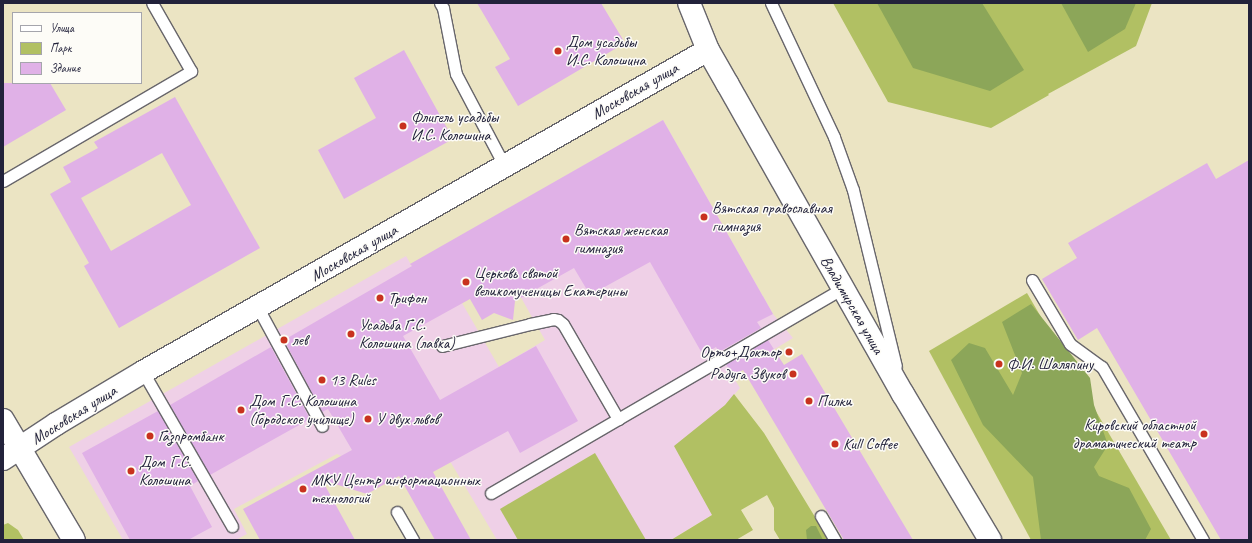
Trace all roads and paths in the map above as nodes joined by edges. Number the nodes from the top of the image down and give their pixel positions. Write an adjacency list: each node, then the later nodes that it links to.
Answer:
1 (152, 3): 7 (lane)
2 (440, 3): 6 (lane)
3 (689, 3): 5 (street, Владимирская улица)
4 (771, 3): 13 (lane)
5 (708, 50): 6 (street, Московская улица); 9 (street, Владимирская улица)
6 (505, 167): 10 (street, Московская улица)
7 (3, 181)
8 (1032, 280): 26 (lane)
9 (843, 288): 13 (street, Владимирская улица); 14 (lane)
10 (258, 308): 12 (street, Московская улица); 16 (lane)
11 (442, 346): 14 (lane)
12 (143, 372): 17 (street, Московская улица); 21 (lane)
13 (903, 394): 22 (street, Владимирская улица)
14 (618, 419): 18 (lane)
15 (3, 420): 17 (street)
16 (322, 426)
17 (11, 454): 23 (street)
18 (491, 493)
19 (397, 512): 24 (lane)
20 (821, 516): 25 (lane)
21 (232, 526)
22 (983, 537)
23 (74, 540)
24 (413, 540)
25 (835, 540)
26 (1203, 540)

